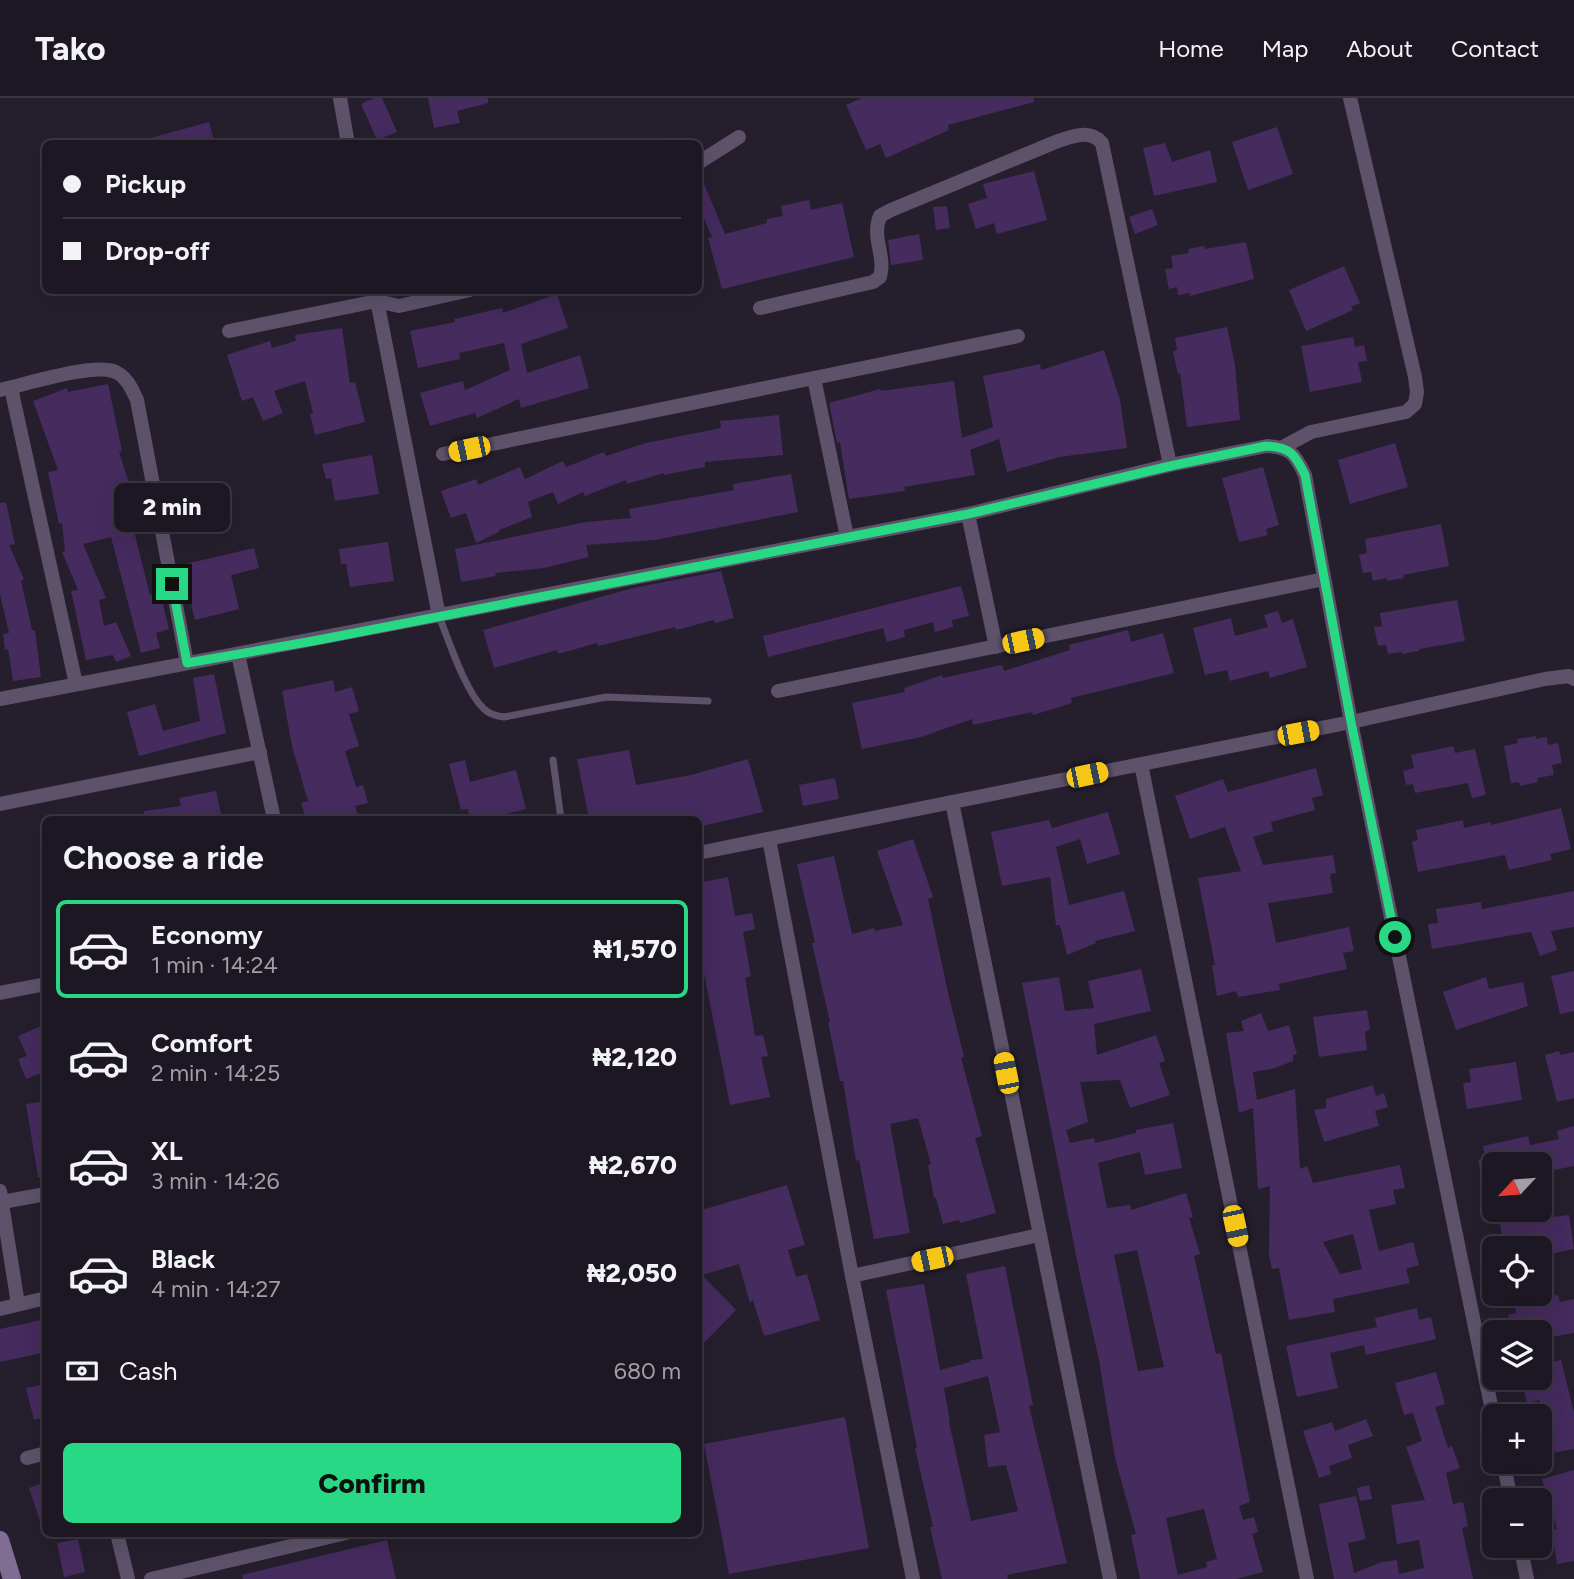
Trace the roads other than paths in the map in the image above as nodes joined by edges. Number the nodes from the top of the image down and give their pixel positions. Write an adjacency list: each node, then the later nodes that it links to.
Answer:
1 (340, 98): 4 (street)
2 (1350, 98): 13 (street)
3 (739, 137): 5 (street)
4 (347, 140)
5 (702, 160)
6 (452, 294): 7 (street)
7 (376, 296): 9 (street); 19 (street)
8 (760, 308): 15 (street)
9 (229, 331)
10 (1018, 336): 11 (street)
11 (814, 378): 14 (street); 17 (street)
12 (5, 388): 22 (street); 24 (street)
13 (1283, 447): 15 (street); 18 (street)
14 (443, 454)
15 (1170, 466): 16 (street)
16 (968, 514): 17 (street); 20 (street)
17 (847, 537): 19 (street)
18 (1324, 579): 20 (street); 28 (street)
19 (439, 616): 21 (street); 27 (lane)
20 (996, 647): 25 (street)
21 (238, 654): 22 (street); 29 (street)
22 (187, 663): 24 (street)
23 (1574, 679): 28 (street)
24 (76, 684): 26 (street)
25 (778, 691)
26 (0, 699)
27 (708, 701)
28 (1351, 722): 31 (street); 47 (street)
29 (260, 752): 33 (street); 34 (street)
30 (553, 760): 35 (lane)
31 (1141, 764): 32 (street); 59 (street)
32 (952, 802): 36 (street); 42 (street)
33 (0, 804)
34 (273, 816)
35 (561, 816)
36 (769, 839): 37 (street); 43 (street)
37 (702, 852)
38 (42, 985): 39 (street)
39 (0, 993)
40 (42, 1194): 41 (street)
41 (1, 1196): 45 (street)
42 (1039, 1235): 43 (street); 58 (street)
43 (852, 1276): 57 (street)
44 (42, 1299): 45 (street)
45 (18, 1304): 46 (street)
46 (0, 1308)
47 (1491, 1404)
48 (42, 1454): 49 (street)
49 (27, 1458)
50 (118, 1537): 55 (street)
51 (329, 1537): 56 (street)
52 (0, 1540): 54 (street)
53 (1523, 1558): 60 (street)
54 (12, 1579)
55 (128, 1579)
56 (151, 1579)
57 (913, 1579)
58 (1110, 1579)
59 (1307, 1579)
60 (1527, 1579)

